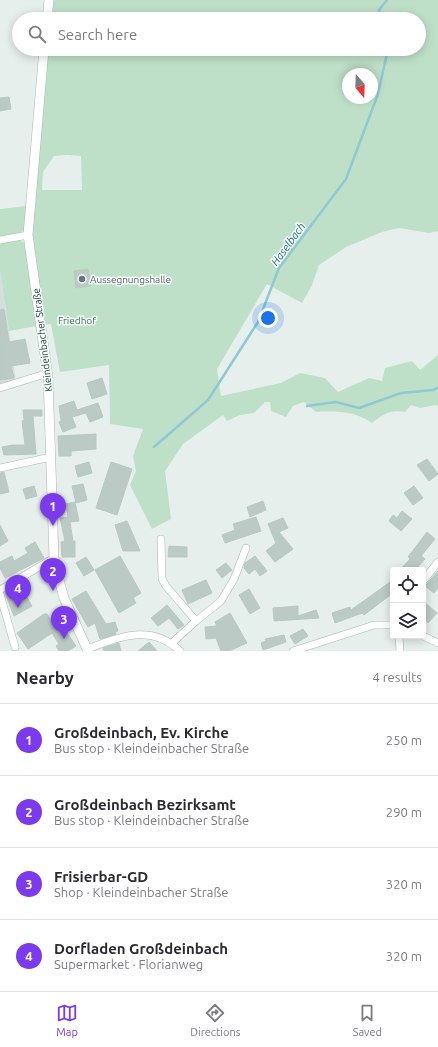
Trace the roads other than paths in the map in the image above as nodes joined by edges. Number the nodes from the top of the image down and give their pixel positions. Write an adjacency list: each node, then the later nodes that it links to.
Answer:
1 (49, 0): 2 (street)
2 (48, 12)
3 (43, 56): 4 (street, Kleindeinbacher Straße)
4 (28, 235): 5 (street); 6 (street, Kleindeinbacher Straße)
5 (0, 240)
6 (48, 373): 7 (street); 8 (street, Kleindeinbacher Straße)
7 (0, 388)
8 (50, 457): 9 (street); 12 (street, Kleindeinbacher Straße)
9 (0, 468)
10 (161, 539): 17 (street)
11 (246, 548): 17 (street)
12 (54, 558): 15 (street); 24 (street, Kleindeinbacher Straße)
13 (438, 562): 14 (street)
14 (426, 578)
15 (0, 590)
16 (0, 594): 23 (street)
17 (196, 621): 21 (street)
18 (390, 625): 26 (street)
19 (426, 637): 22 (street)
20 (399, 639): 27 (street)
21 (172, 643): 24 (street); 25 (street)
22 (438, 643)
23 (15, 647)
24 (88, 650)
25 (180, 651)
26 (294, 651)
27 (400, 651)

